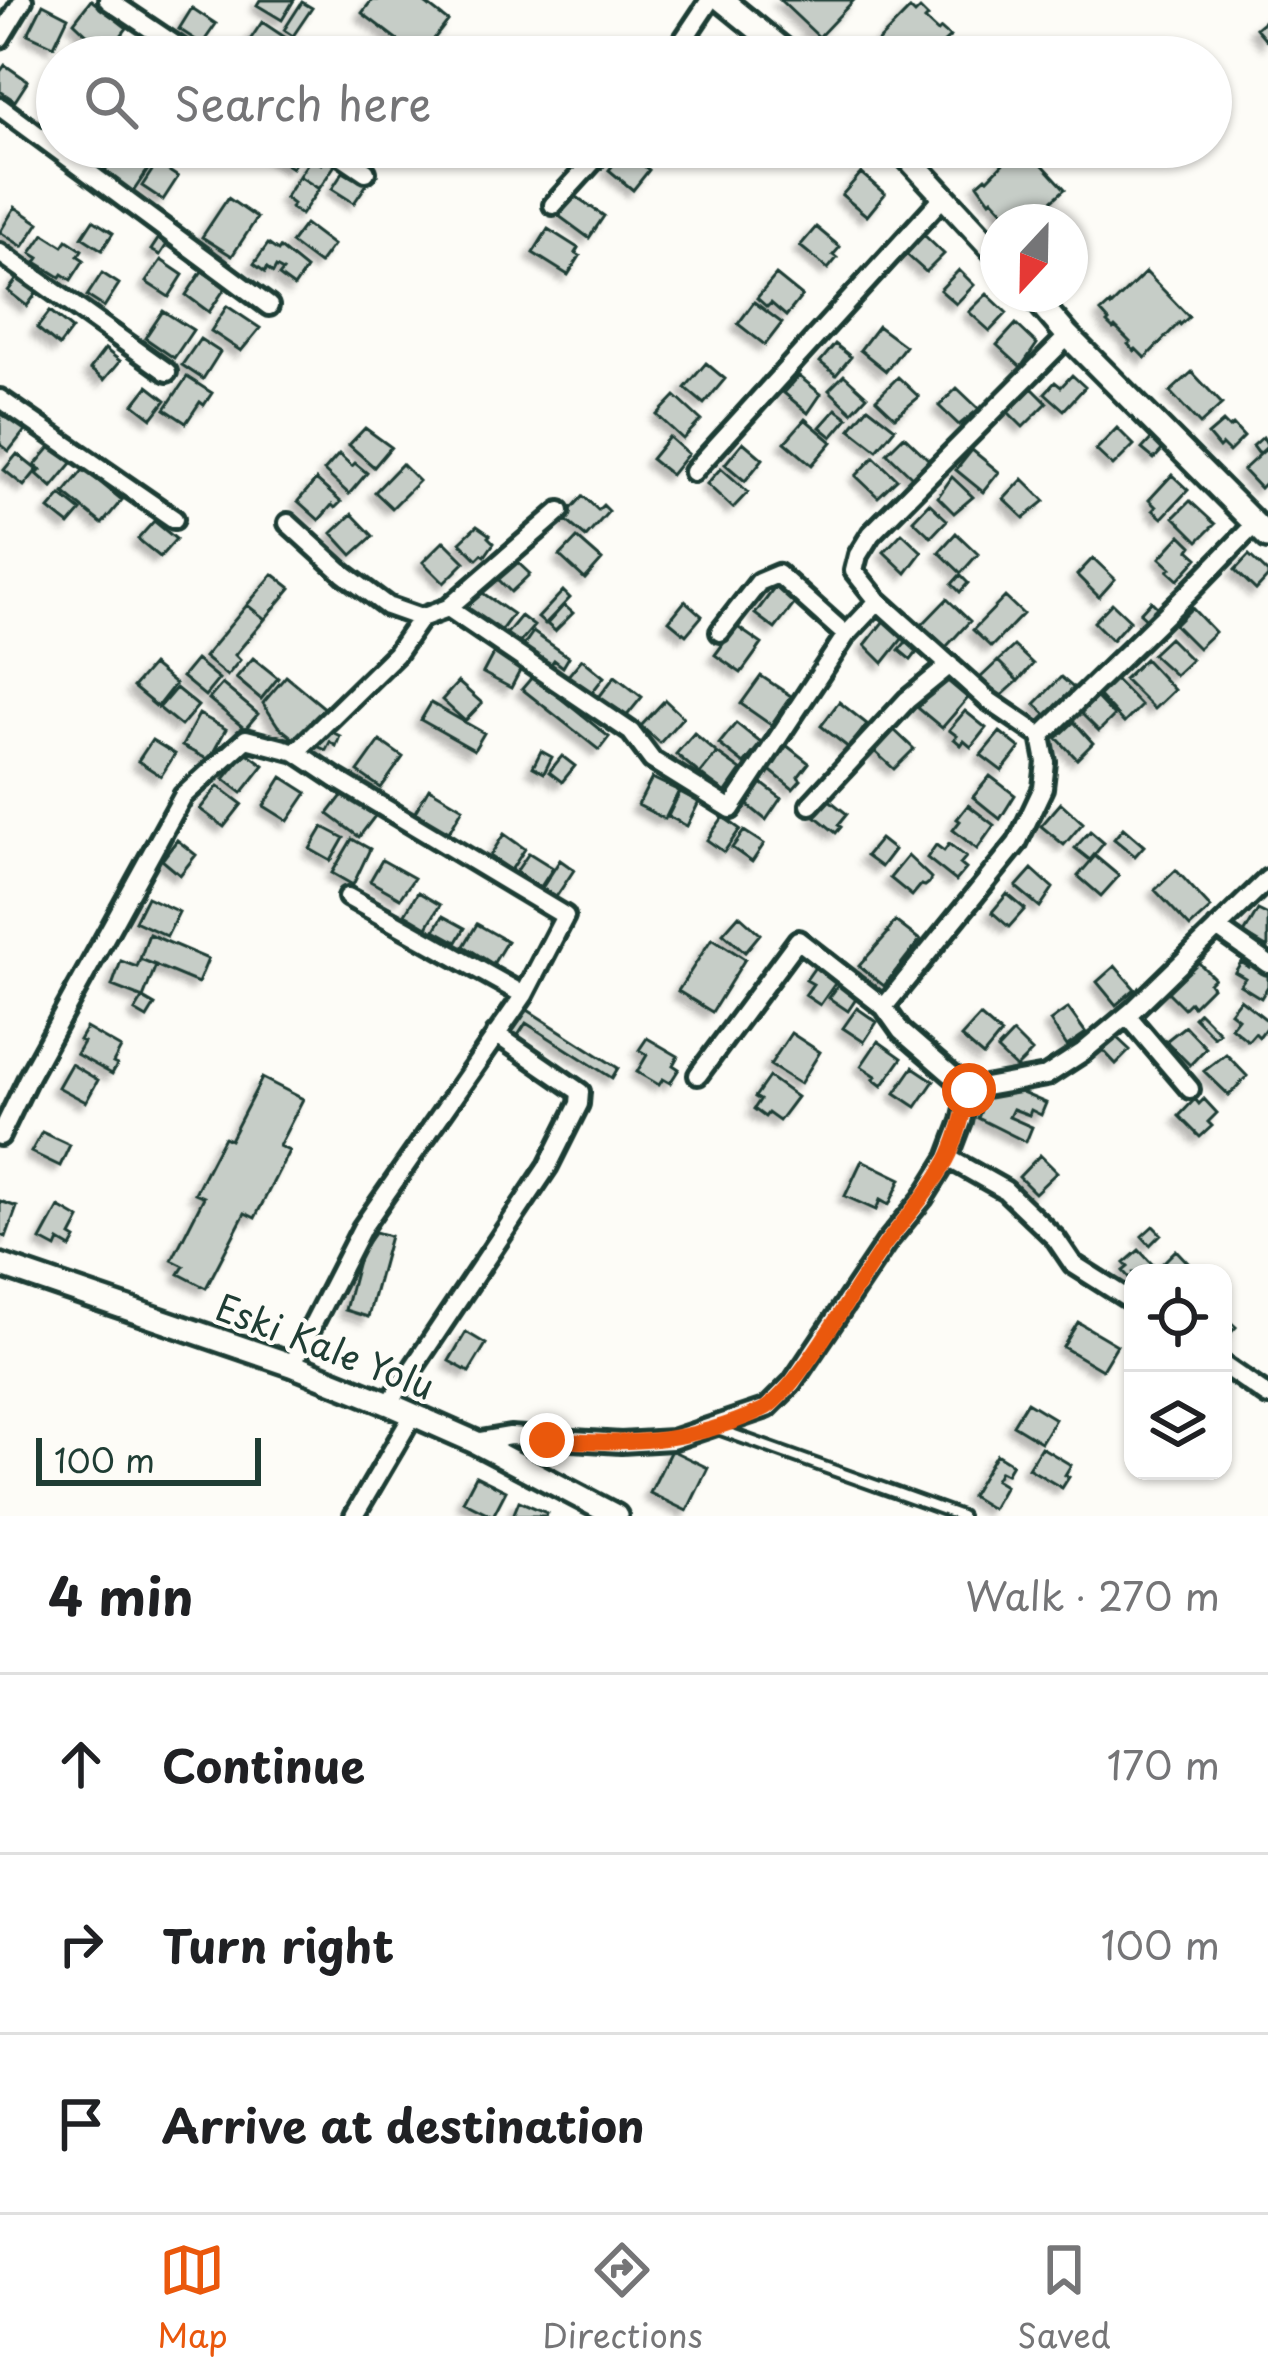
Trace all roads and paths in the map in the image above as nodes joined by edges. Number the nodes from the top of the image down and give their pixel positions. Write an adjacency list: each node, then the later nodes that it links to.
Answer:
1 (23, 0): 8 (street)
2 (107, 0): 5 (street)
3 (710, 0): 6 (street)
4 (722, 0): 7 (street)
5 (161, 36)
6 (686, 36)
7 (755, 36)
8 (0, 38)
9 (0, 107): 10 (street)
10 (36, 134)
11 (82, 168): 20 (street)
12 (360, 168): 15 (street)
13 (587, 168): 17 (street)
14 (919, 168): 16 (street)
15 (366, 172)
16 (945, 195): 18 (street); 25 (street)
17 (554, 205)
18 (980, 235)
19 (0, 253): 23 (street)
20 (269, 306)
21 (1047, 312): 22 (street)
22 (1068, 336): 29 (street); 30 (street)
23 (167, 372)
24 (0, 399): 27 (street)
25 (693, 472)
26 (560, 511): 31 (street)
27 (174, 519)
28 (289, 523): 32 (street)
29 (1261, 531): 36 (street)
30 (878, 601): 34 (street); 35 (street)
31 (448, 608): 32 (street); 34 (street)
32 (421, 618): 37 (street)
33 (720, 632): 34 (street)
34 (846, 635)
35 (950, 664): 36 (street); 38 (street)
36 (1041, 736): 44 (street)
37 (296, 752): 43 (street); 50 (street)
38 (810, 805)
39 (1265, 888): 41 (street)
40 (348, 897): 43 (street)
41 (1216, 928): 42 (street); 45 (street)
42 (1268, 964)
43 (524, 995): 46 (street)
44 (884, 1007): 47 (street); 49 (street)
45 (1127, 1015): 48 (street); 49 (street)
46 (496, 1034): 54 (street); 57 (street)
47 (698, 1075)
48 (1190, 1089)
49 (969, 1090): 51 (street)
50 (0, 1136)
51 (948, 1158): 53 (street); 59 (street)
52 (0, 1265): 54 (street, Eski Kale Yolu)
53 (1124, 1296)
54 (292, 1365): 57 (street, Eski Kale Yolu)
55 (1232, 1370): 56 (street)
56 (1265, 1389)
57 (389, 1404): 58 (street, Eski Kale Yolu)
58 (413, 1415): 60 (street, Eski Kale Yolu); 61 (street)
59 (713, 1427): 60 (street); 63 (lane)
60 (476, 1442): 62 (street, Eski Kale Yolu)
61 (354, 1516)
62 (616, 1516)
63 (961, 1516)

